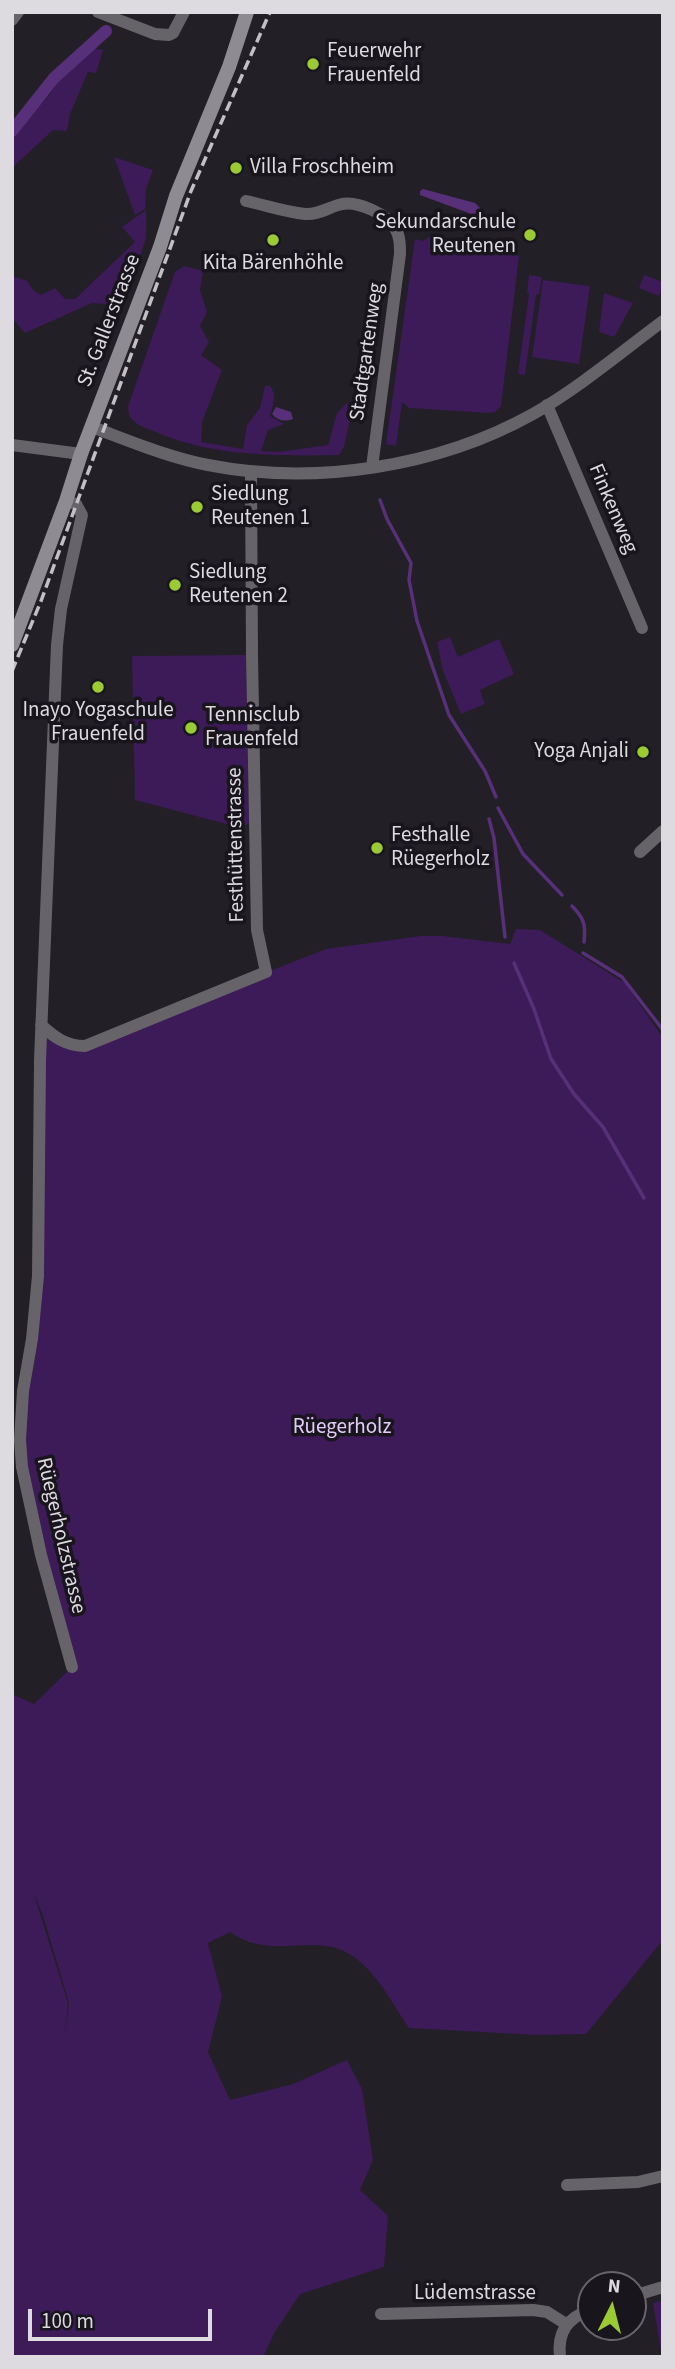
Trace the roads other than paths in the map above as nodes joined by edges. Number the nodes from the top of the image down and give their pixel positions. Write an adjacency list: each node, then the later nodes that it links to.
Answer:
1 (18, 12): 6 (street)
2 (98, 12): 5 (street)
3 (184, 12): 5 (street)
4 (247, 12): 10 (main road, St. Gallerstrasse)
5 (124, 17)
6 (12, 20)
7 (246, 201): 13 (street, Stadtgartenweg)
8 (663, 321): 9 (street)
9 (547, 405): 13 (street); 16 (street, Finkenweg)
10 (92, 427): 12 (main road, St. Gallerstrasse); 14 (street)
11 (12, 445): 12 (street)
12 (81, 454): 15 (main road, St. Gallerstrasse)
13 (372, 467): 14 (street)
14 (251, 471): 20 (street, Festhüttenstrasse)
15 (66, 501): 17 (main road, St. Gallerstrasse); 20 (street, Rüegerholzstrasse)
16 (642, 628)
17 (12, 645)
18 (663, 831): 19 (street)
19 (640, 852)
20 (41, 1025): 21 (street, Rüegerholzstrasse)
21 (72, 1667)
22 (663, 2176): 23 (street)
23 (567, 2185)
24 (381, 2314): 26 (street, Lüdemstrasse)
25 (577, 2315): 26 (street)
26 (566, 2324): 27 (street)
27 (560, 2357)

